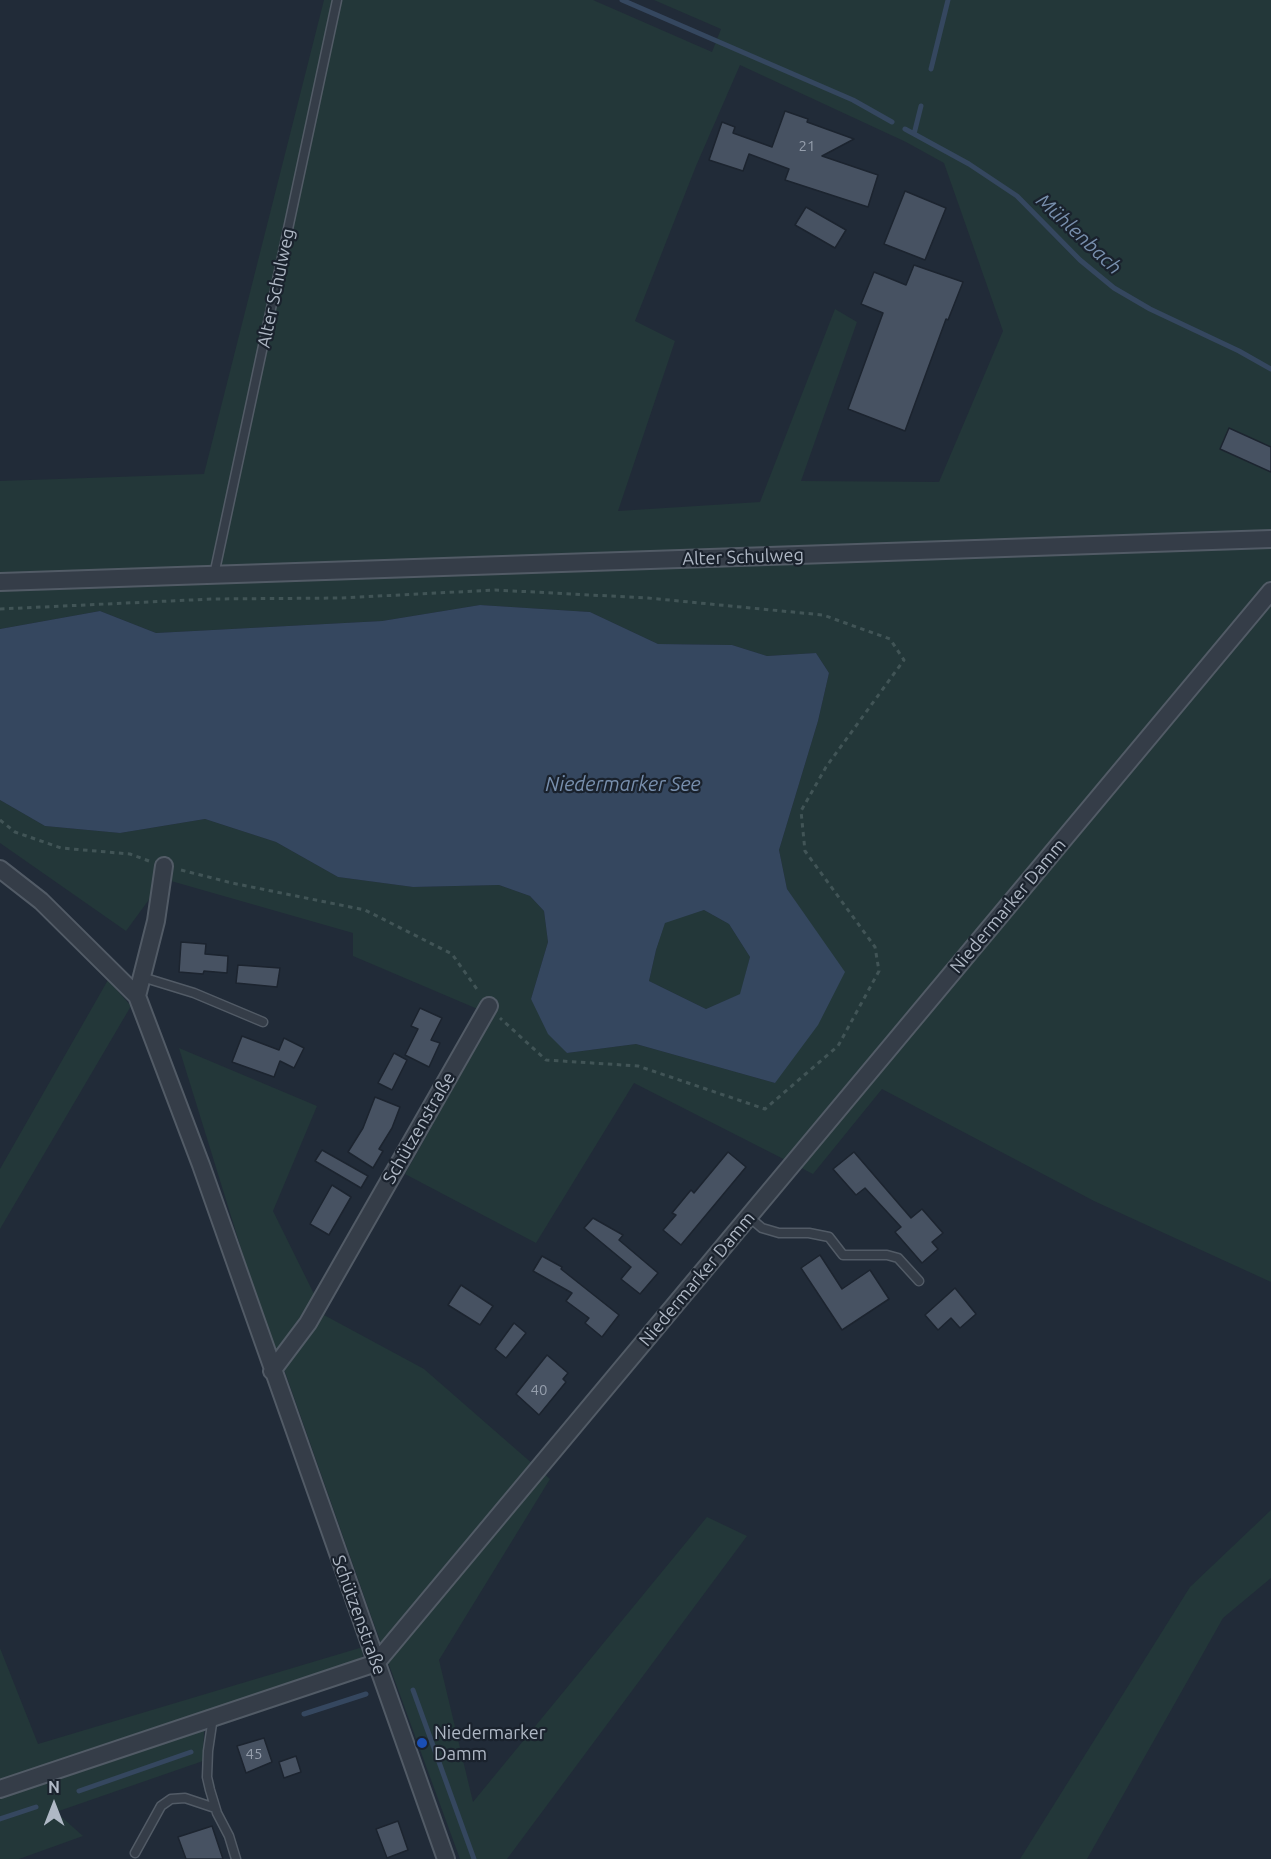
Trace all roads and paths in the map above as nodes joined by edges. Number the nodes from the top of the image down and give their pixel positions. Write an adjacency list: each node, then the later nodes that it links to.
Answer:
1 (337, 0): 3 (lane, Alter Schulweg)
2 (1271, 539): 3 (street, Alter Schulweg)
3 (214, 576): 4 (street, Alter Schulweg)
4 (0, 582)
5 (1271, 591): 14 (street, Niedermarker Damm)
6 (0, 609): 12 (path)
7 (0, 820): 8 (path)
8 (164, 866): 10 (street); 12 (path)
9 (0, 868): 11 (street, Schützenstraße)
10 (142, 977): 11 (street); 13 (lane)
11 (137, 996): 16 (street, Schützenstraße)
12 (489, 1006): 16 (street, Schützenstraße)
13 (262, 1022)
14 (749, 1217): 15 (lane); 17 (street, Niedermarker Damm)
15 (919, 1281)
16 (272, 1371): 17 (street, Schützenstraße)
17 (376, 1663): 18 (street); 23 (street, Schützenstraße)
18 (213, 1718): 19 (street); 20 (lane)
19 (0, 1789)
20 (215, 1808): 21 (lane); 22 (lane)
21 (135, 1853)
22 (236, 1859)
23 (446, 1859)

